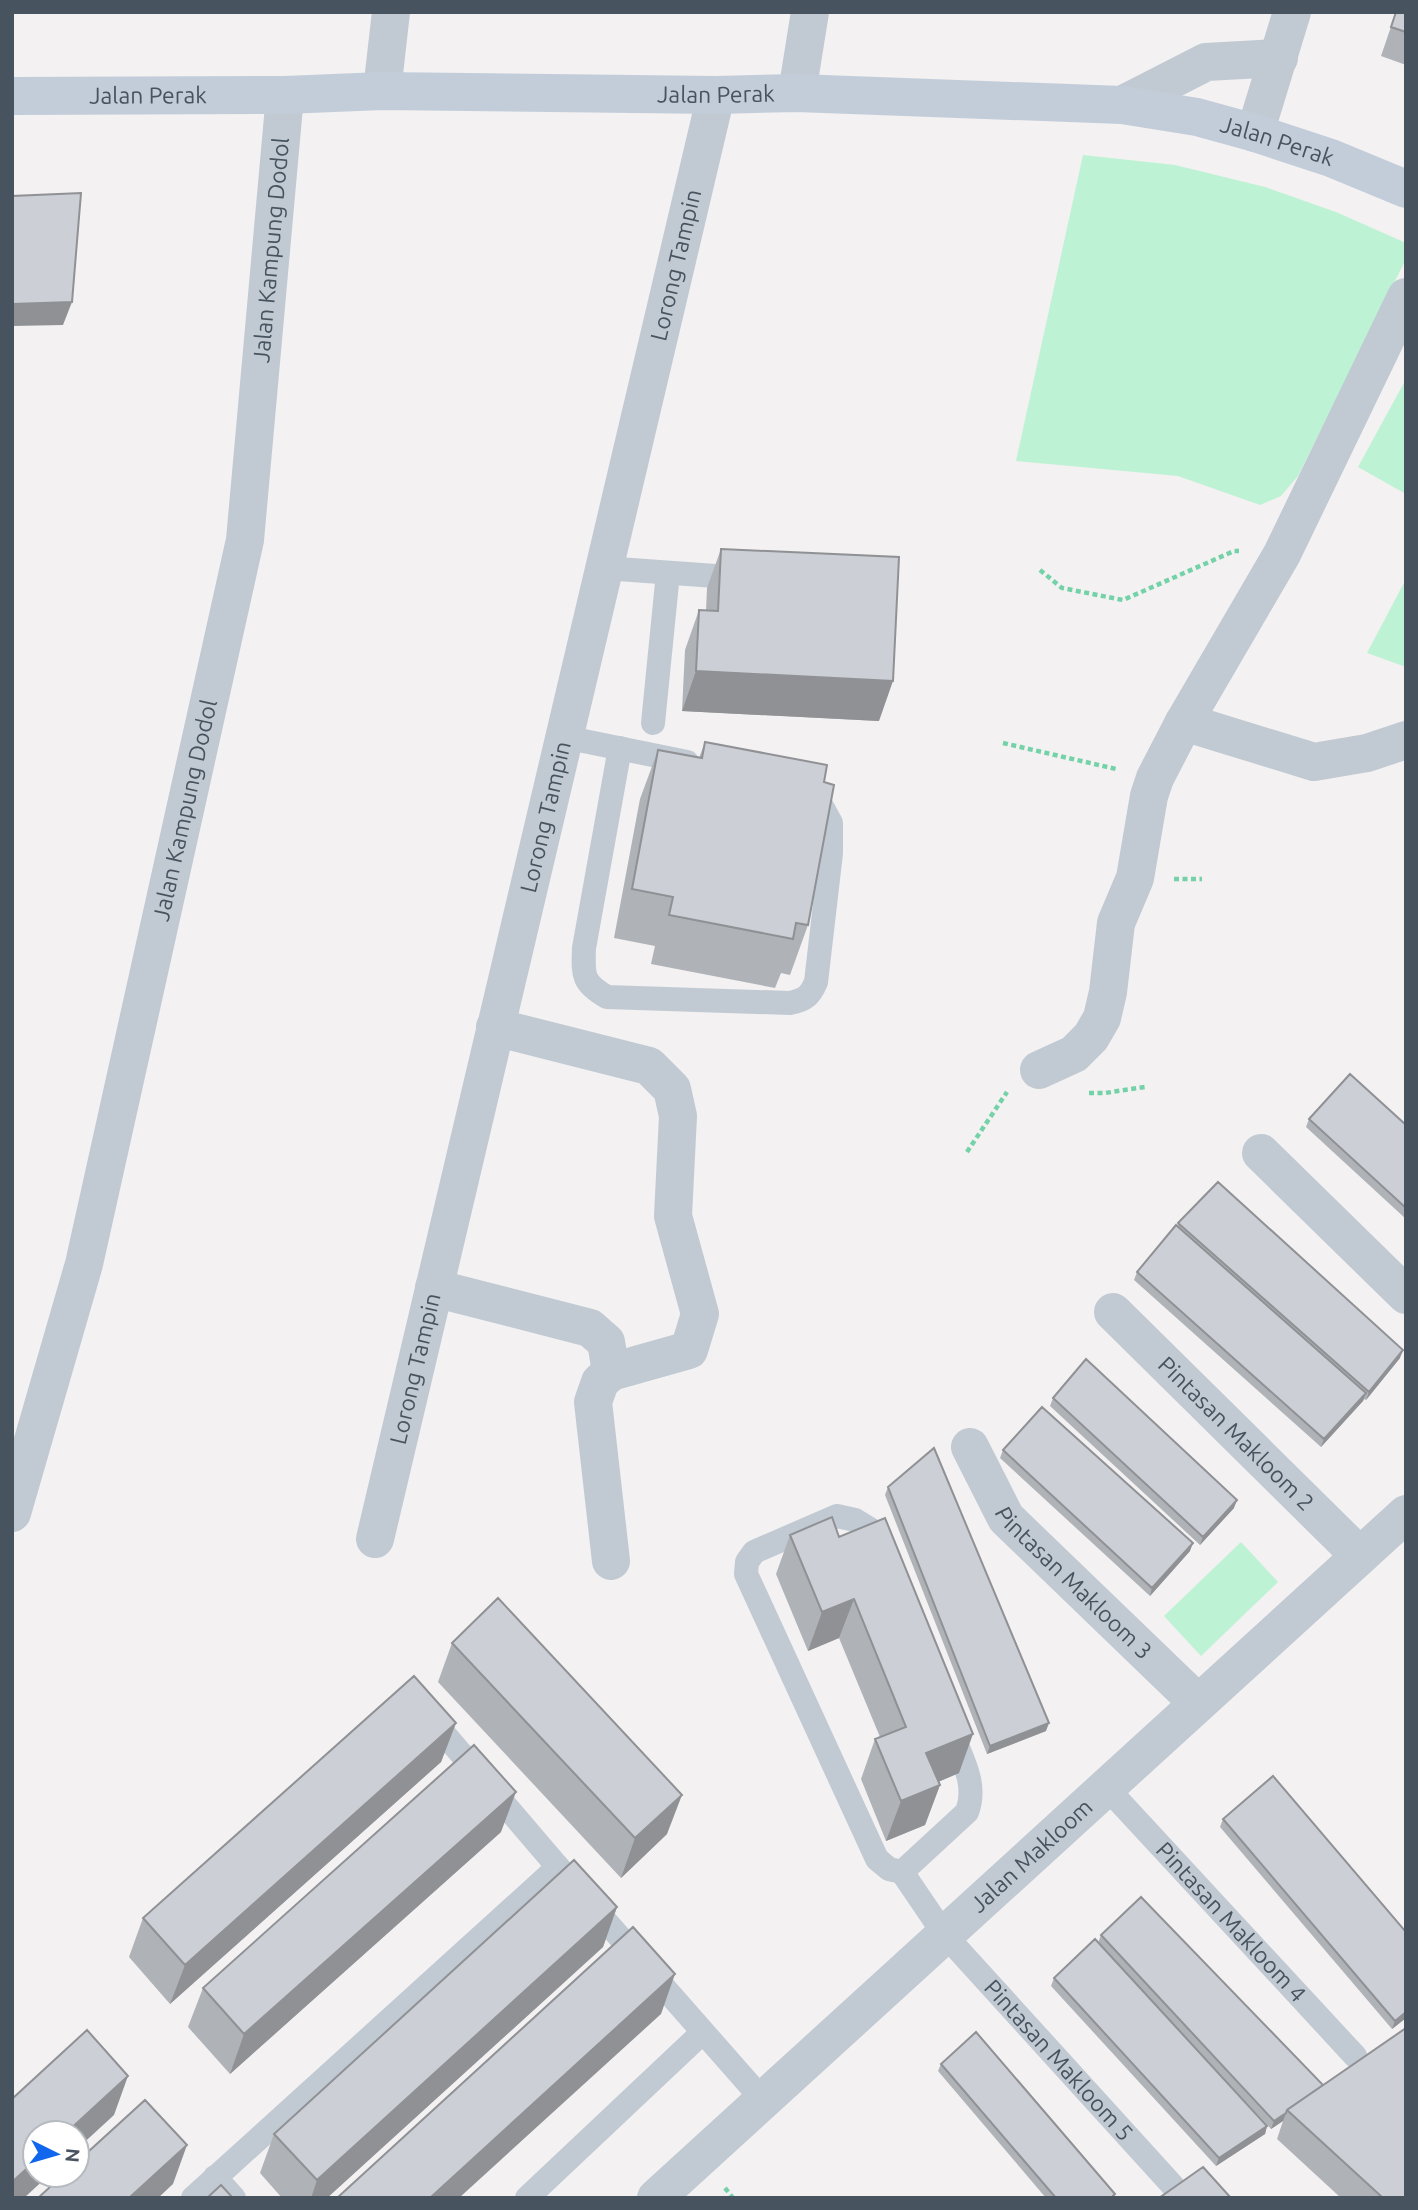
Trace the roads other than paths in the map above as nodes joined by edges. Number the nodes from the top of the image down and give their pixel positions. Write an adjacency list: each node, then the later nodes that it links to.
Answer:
1 (391, 12): 5 (street)
2 (810, 12): 6 (street)
3 (1292, 12): 4 (street)
4 (1279, 58): 10 (street); 11 (street)
5 (382, 90): 7 (main road, Jalan Perak); 8 (main road, Jalan Perak)
6 (797, 93): 8 (main road, Jalan Perak); 10 (main road, Jalan Perak)
7 (285, 95): 9 (main road, Jalan Perak); 32 (street, Jalan Kampung Dodol)
8 (716, 95): 14 (street, Lorong Tampin)
9 (12, 96)
10 (1122, 105): 11 (main road, Jalan Perak)
11 (1255, 133): 12 (main road, Jalan Perak)
12 (1406, 189)
13 (1406, 297): 17 (street)
14 (604, 568): 15 (lane); 19 (street, Lorong Tampin)
15 (668, 573): 16 (lane); 18 (lane)
16 (763, 579)
17 (1184, 722): 20 (street); 25 (street)
18 (653, 723)
19 (564, 737): 21 (lane); 24 (street, Lorong Tampin)
20 (1406, 740)
21 (620, 748): 22 (lane); 23 (lane)
22 (709, 767)
23 (792, 785)
24 (495, 1027): 27 (street, Lorong Tampin); 30 (street)
25 (1039, 1070)
26 (1261, 1153): 28 (street)
27 (434, 1288): 30 (street); 34 (street, Lorong Tampin)
28 (1406, 1295)
29 (1114, 1312): 35 (street, Pintasan Makloom 2)
30 (611, 1372): 36 (street)
31 (970, 1447): 39 (street, Pintasan Makloom 3)
32 (12, 1513)
33 (1406, 1514): 35 (street, Jalan Makloom)
34 (375, 1539)
35 (1360, 1556): 39 (street, Jalan Makloom)
36 (611, 1561)
37 (888, 1569): 43 (lane)
38 (414, 1698): 42 (lane)
39 (1198, 1703): 41 (street, Jalan Makloom)
40 (941, 1706): 43 (lane)
41 (1106, 1787): 44 (street, Jalan Makloom); 46 (lane, Pintasan Makloom 4)
42 (558, 1867): 45 (lane); 48 (lane)
43 (902, 1872): 44 (lane, Pintasan Makloom 5)
44 (944, 1934): 47 (street, Jalan Makloom); 49 (lane, Pintasan Makloom 5)
45 (702, 2033): 47 (lane); 52 (lane)
46 (1355, 2056)
47 (763, 2100): 53 (street, Jalan Makloom)
48 (215, 2177): 50 (lane); 51 (lane)
49 (1173, 2186)
50 (193, 2198)
51 (234, 2198)
52 (527, 2198)
53 (656, 2198)

